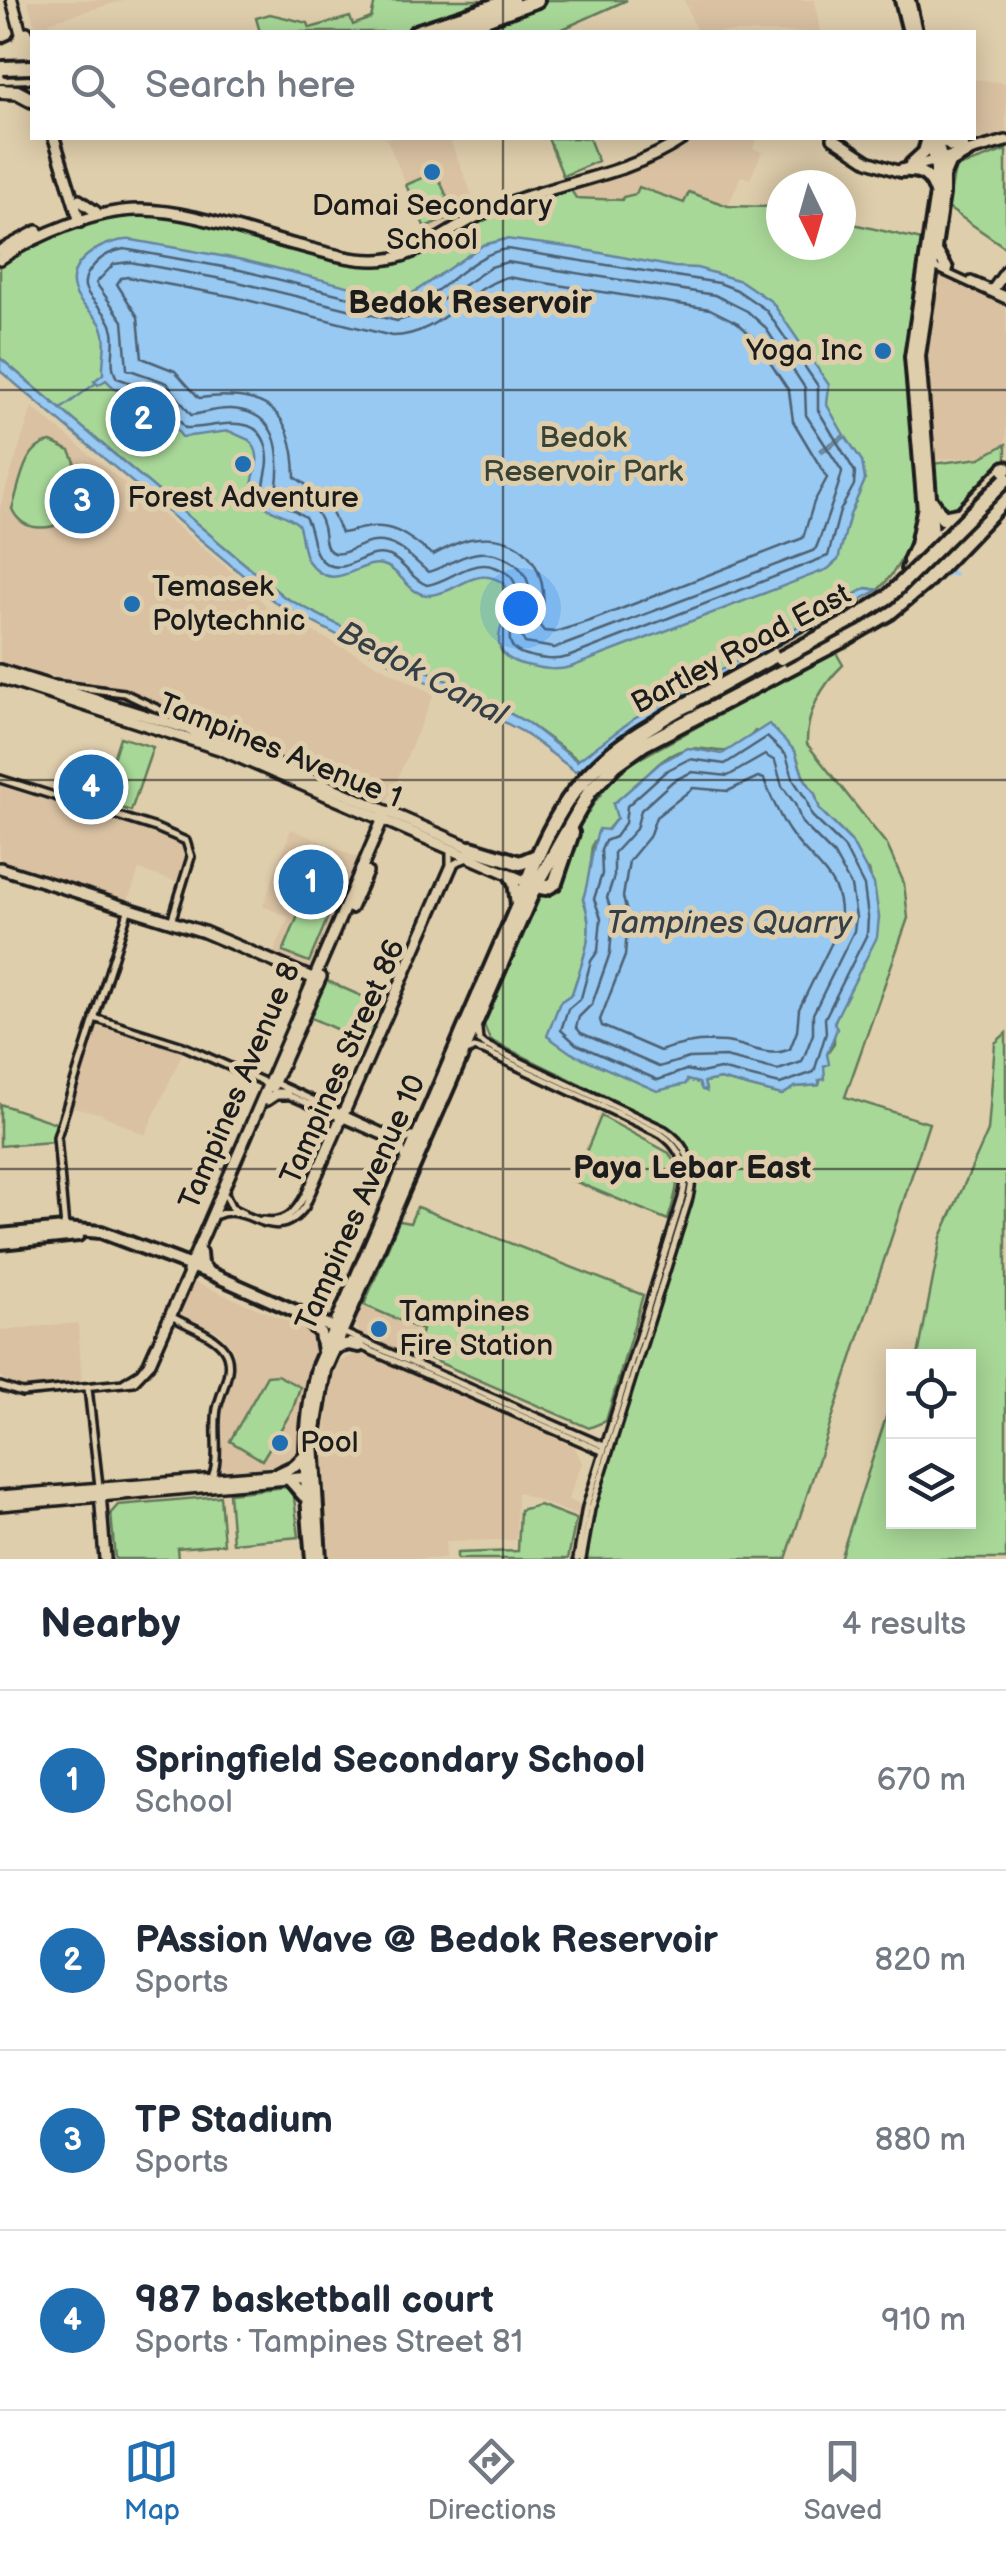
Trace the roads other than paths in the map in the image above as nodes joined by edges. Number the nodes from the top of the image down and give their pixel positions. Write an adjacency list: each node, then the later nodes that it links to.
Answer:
1 (15, 0): 10 (main road)
2 (512, 0): 6 (highway)
3 (536, 0): 7 (highway)
4 (901, 0): 8 (main road)
5 (909, 0): 9 (main road)
6 (422, 30)
7 (455, 30)
8 (911, 30)
9 (912, 30)
10 (28, 38): 11 (highway)
11 (0, 52): 12 (highway)
12 (30, 67)
13 (30, 69): 14 (highway, bridge)
14 (2, 72)
15 (30, 72): 17 (highway)
16 (0, 91): 17 (highway)
17 (17, 92): 18 (highway)
18 (30, 99)
19 (1006, 139): 27 (main road)
20 (58, 140): 32 (main road)
21 (675, 140): 34 (main road)
22 (835, 140): 29 (main road)
23 (843, 140): 29 (main road)
24 (933, 140): 29 (main road)
25 (934, 140): 28 (main road)
26 (938, 140): 27 (main road)
27 (965, 150): 28 (main road); 30 (main road)
28 (938, 158): 29 (main road); 30 (main road); 31 (main road)
29 (906, 168): 31 (main road)
30 (944, 176): 38 (main road)
31 (936, 194): 38 (main road)
32 (76, 202): 33 (main road); 35 (main road); 36 (main road)
33 (96, 212): 34 (main road); 35 (main road)
34 (191, 216): 35 (main road)
35 (82, 219): 36 (main road); 37 (main road)
36 (64, 222): 37 (main road)
37 (0, 256)
38 (931, 261): 39 (main road); 41 (street); 47 (main road)
39 (947, 269): 41 (street)
40 (1006, 272): 41 (street)
41 (992, 291): 42 (street)
42 (1006, 298)
43 (1006, 468): 48 (highway)
44 (1006, 479): 57 (highway, Bartley Road East, bridge)
45 (1006, 490): 57 (highway, Bartley Road East, bridge)
46 (1006, 498): 50 (highway)
47 (927, 506): 48 (highway); 49 (main road); 51 (highway)
48 (962, 513): 49 (highway)
49 (932, 548): 50 (main road); 51 (highway); 52 (main road)
50 (955, 552): 52 (highway)
51 (901, 576): 58 (highway)
52 (924, 584): 70 (highway)
53 (0, 670): 55 (main road, Tampines Avenue 1)
54 (0, 678): 55 (main road, Tampines Avenue 1)
55 (19, 680): 56 (main road, Tampines Avenue 1); 59 (main road, Tampines Avenue 1)
56 (33, 681): 59 (main road, Tampines Avenue 1); 60 (street, Tampines Avenue 1)
57 (745, 681): 58 (highway, Bartley Road East); 70 (highway, Bartley Road East)
58 (686, 705): 67 (highway, Bartley Road East)
59 (202, 738): 60 (main road, Tampines Avenue 1); 62 (main road, Tampines Avenue 1)
60 (238, 748): 62 (main road, Tampines Avenue 1)
61 (0, 780): 73 (street)
62 (313, 783): 63 (main road, Tampines Avenue 1)
63 (387, 816): 64 (main road, Tampines Avenue 1); 74 (main road, Tampines Avenue 8)
64 (412, 827): 65 (main road, Tampines Avenue 1); 66 (main road, Tampines Avenue 1)
65 (445, 846): 66 (main road, Tampines Avenue 1); 82 (street, Tampines Street 86)
66 (472, 853): 67 (highway); 69 (main road, Tampines Avenue 1); 70 (main road, Tampines Avenue 1); 82 (street, Tampines Street 86)
67 (541, 854): 70 (highway, Bartley Road East)
68 (0, 870): 72 (main road)
69 (509, 874): 70 (main road, Tampines Avenue 1); 71 (main road)
70 (533, 880): 71 (main road, Tampines Avenue 10); 76 (main road, Tampines Avenue 10)
71 (517, 905): 86 (main road, Tampines Avenue 10)
72 (128, 911): 73 (main road); 75 (street)
73 (169, 923): 74 (main road)
74 (315, 982): 78 (main road, Tampines Avenue 8); 79 (main road, Tampines Avenue 8)
75 (94, 1018): 79 (street); 92 (street)
76 (479, 1021): 77 (main road, Tampines Avenue 10); 107 (street)
77 (464, 1056): 97 (main road, Tampines Avenue 10); 105 (street)
78 (280, 1069): 79 (main road, Tampines Avenue 8); 80 (main road)
79 (269, 1084): 80 (street); 81 (main road, Tampines Avenue 8); 95 (main road, Tampines Avenue 8)
80 (286, 1091): 81 (main road); 83 (street)
81 (266, 1100): 89 (main road, Tampines Avenue 8)
82 (348, 1104): 83 (street); 84 (street, Tampines Street 86); 85 (street)
83 (326, 1109): 84 (street); 87 (street)
84 (342, 1116): 85 (street); 87 (street, Tampines Street 86)
85 (356, 1122): 86 (street); 87 (street); 88 (street)
86 (421, 1129): 88 (main road, Tampines Avenue 10)
87 (335, 1133): 90 (street, Tampines Street 86)
88 (406, 1163): 97 (main road, Tampines Avenue 10)
89 (226, 1196): 90 (street); 91 (main road, Tampines Avenue 8)
90 (240, 1213): 91 (street, Tampines Street 86)
91 (217, 1215): 94 (main road, Tampines Avenue 8)
92 (66, 1233): 93 (main road); 95 (main road)
93 (0, 1239)
94 (200, 1254): 95 (main road, Tampines Avenue 8); 96 (main road)
95 (191, 1269): 96 (main road); 98 (street); 99 (main road)
96 (207, 1272): 99 (main road)
97 (344, 1314): 99 (main road); 101 (main road, Tampines Avenue 10); 102 (main road)
98 (170, 1316): 100 (street); 104 (street)
99 (311, 1321): 101 (main road); 101 (main road)
100 (199, 1331): 112 (street); 113 (street)
101 (333, 1338): 102 (street); 102 (main road); 108 (main road, Tampines Avenue 10); 110 (main road, Tampines Avenue 10)
102 (358, 1342): 106 (street)
103 (0, 1384): 104 (street)
104 (88, 1387): 114 (street)
105 (609, 1433): 106 (street); 107 (street)
106 (588, 1442): 107 (street); 109 (street)
107 (606, 1450): 109 (street); 124 (street)
108 (304, 1457): 110 (main road, Tampines Avenue 10); 111 (main road)
109 (598, 1468): 124 (street)
110 (309, 1475): 111 (main road); 118 (main road, Tampines Avenue 10); 123 (main road, Tampines Avenue 10)
111 (283, 1476): 112 (main road); 115 (main road); 118 (main road)
112 (226, 1477): 113 (main road)
113 (211, 1479): 114 (main road)
114 (97, 1490): 115 (main road); 116 (main road); 117 (main road); 120 (main road)
115 (122, 1494): 120 (main road)
116 (0, 1496)
117 (77, 1498): 119 (main road); 120 (main road)
118 (306, 1501): 122 (main road, Tampines Avenue 10)
119 (0, 1505)
120 (99, 1512): 121 (main road)
121 (102, 1559)
122 (312, 1559)
123 (320, 1559)
124 (580, 1559)

